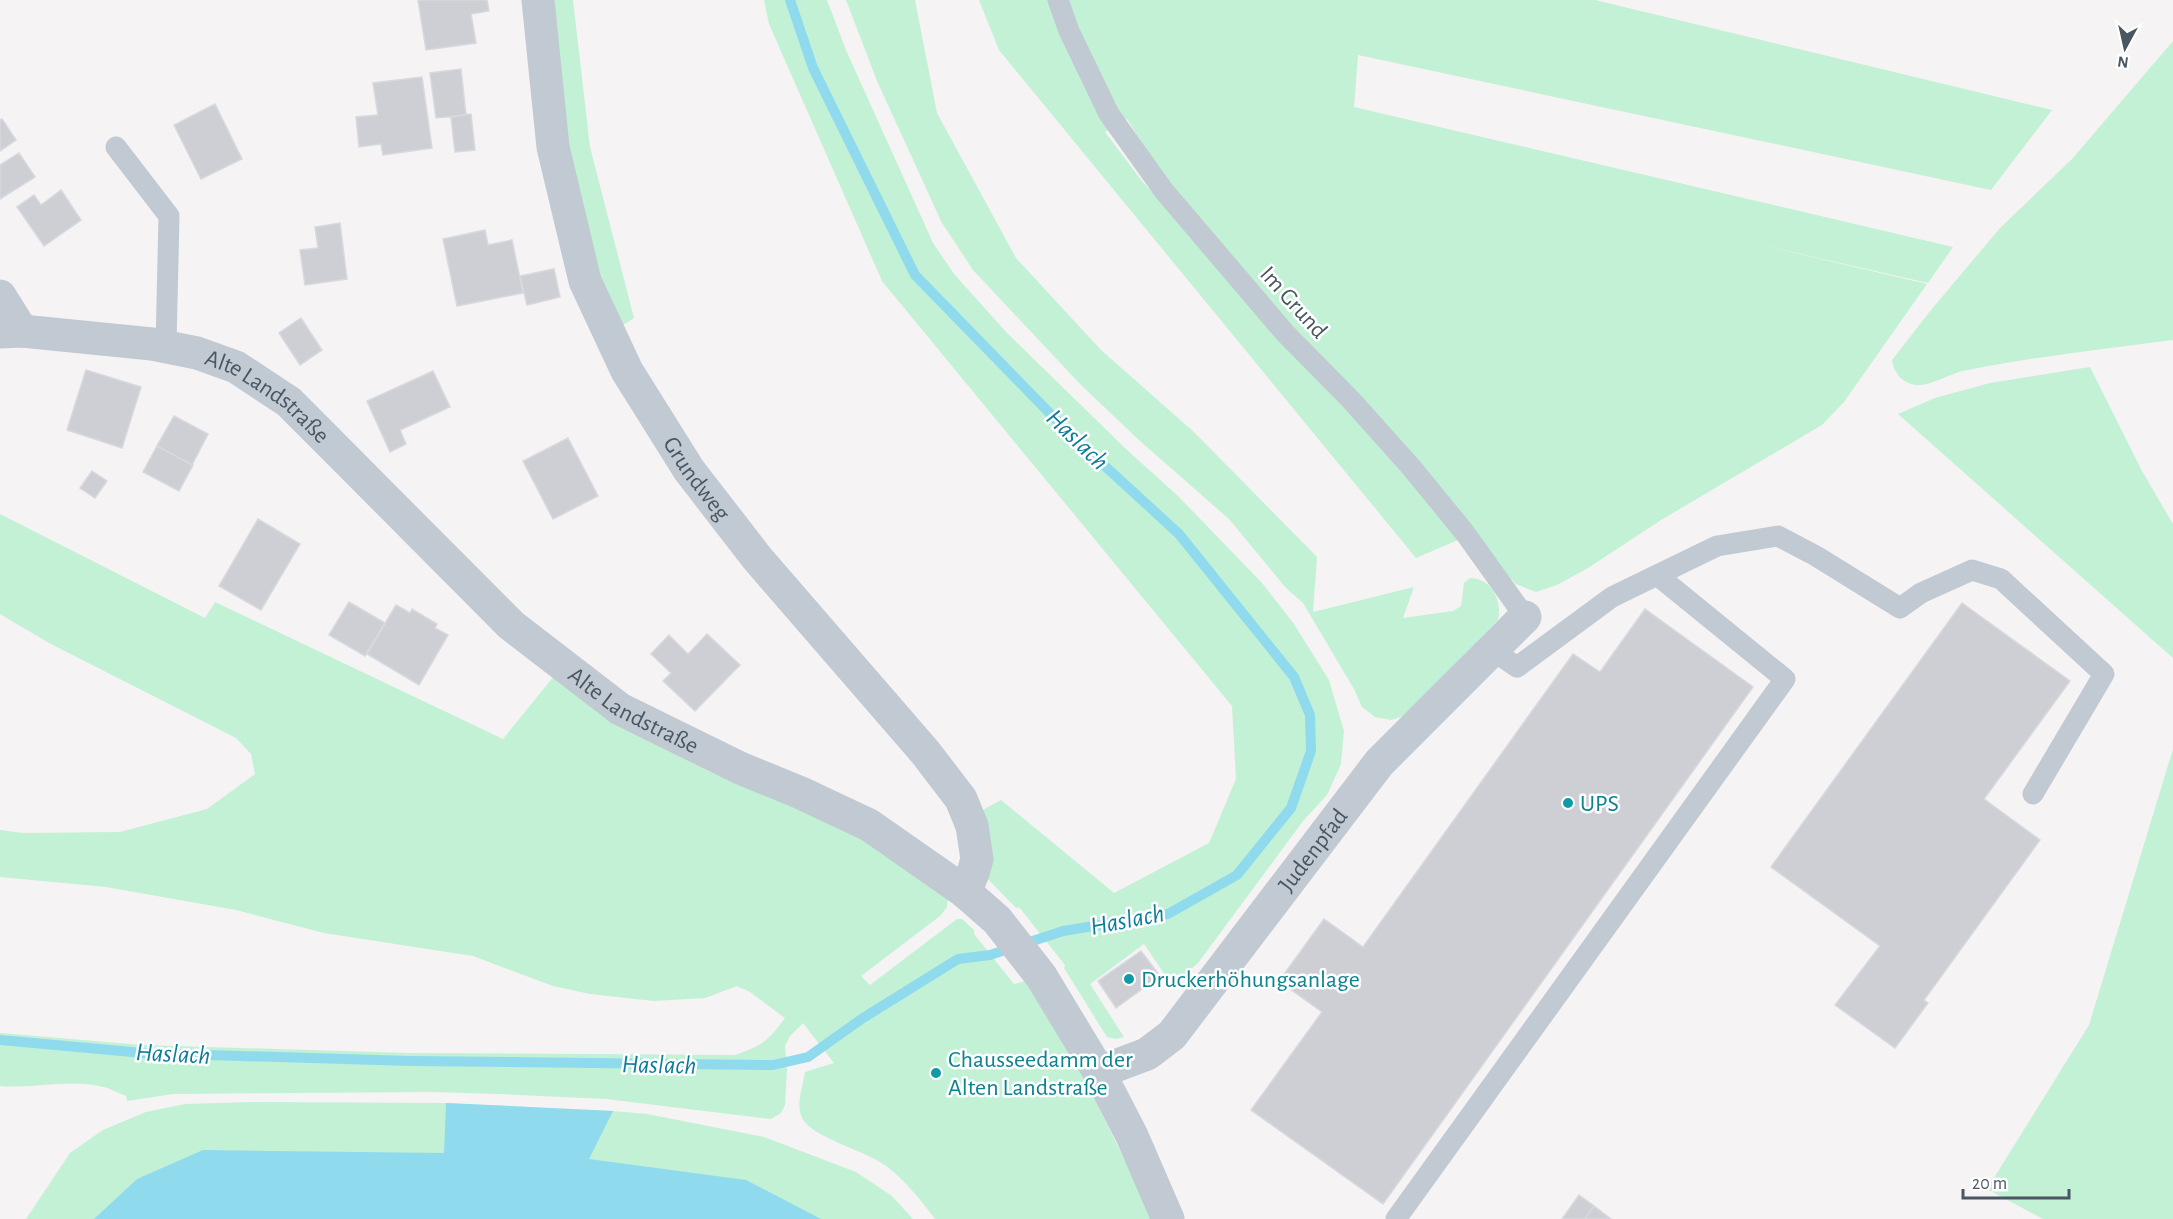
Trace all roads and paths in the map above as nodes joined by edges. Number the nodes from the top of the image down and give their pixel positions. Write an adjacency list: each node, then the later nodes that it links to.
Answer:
1 (538, 0): 11 (street, Grundweg)
2 (1059, 0): 8 (lane, Im Grund)
3 (116, 147): 6 (lane)
4 (0, 296): 5 (street)
5 (11, 331): 6 (street, Alte Landstraße)
6 (166, 346): 11 (street, Alte Landstraße)
7 (1658, 575): 9 (lane); 10 (lane); 14 (lane)
8 (1525, 617): 9 (street, Judenpfad)
9 (1492, 650): 12 (street, Judenpfad)
10 (2033, 794)
11 (965, 892): 12 (street, Alte Landstraße)
12 (1099, 1072): 13 (street, Alte Landstraße)
13 (1168, 1219)
14 (1396, 1219)

